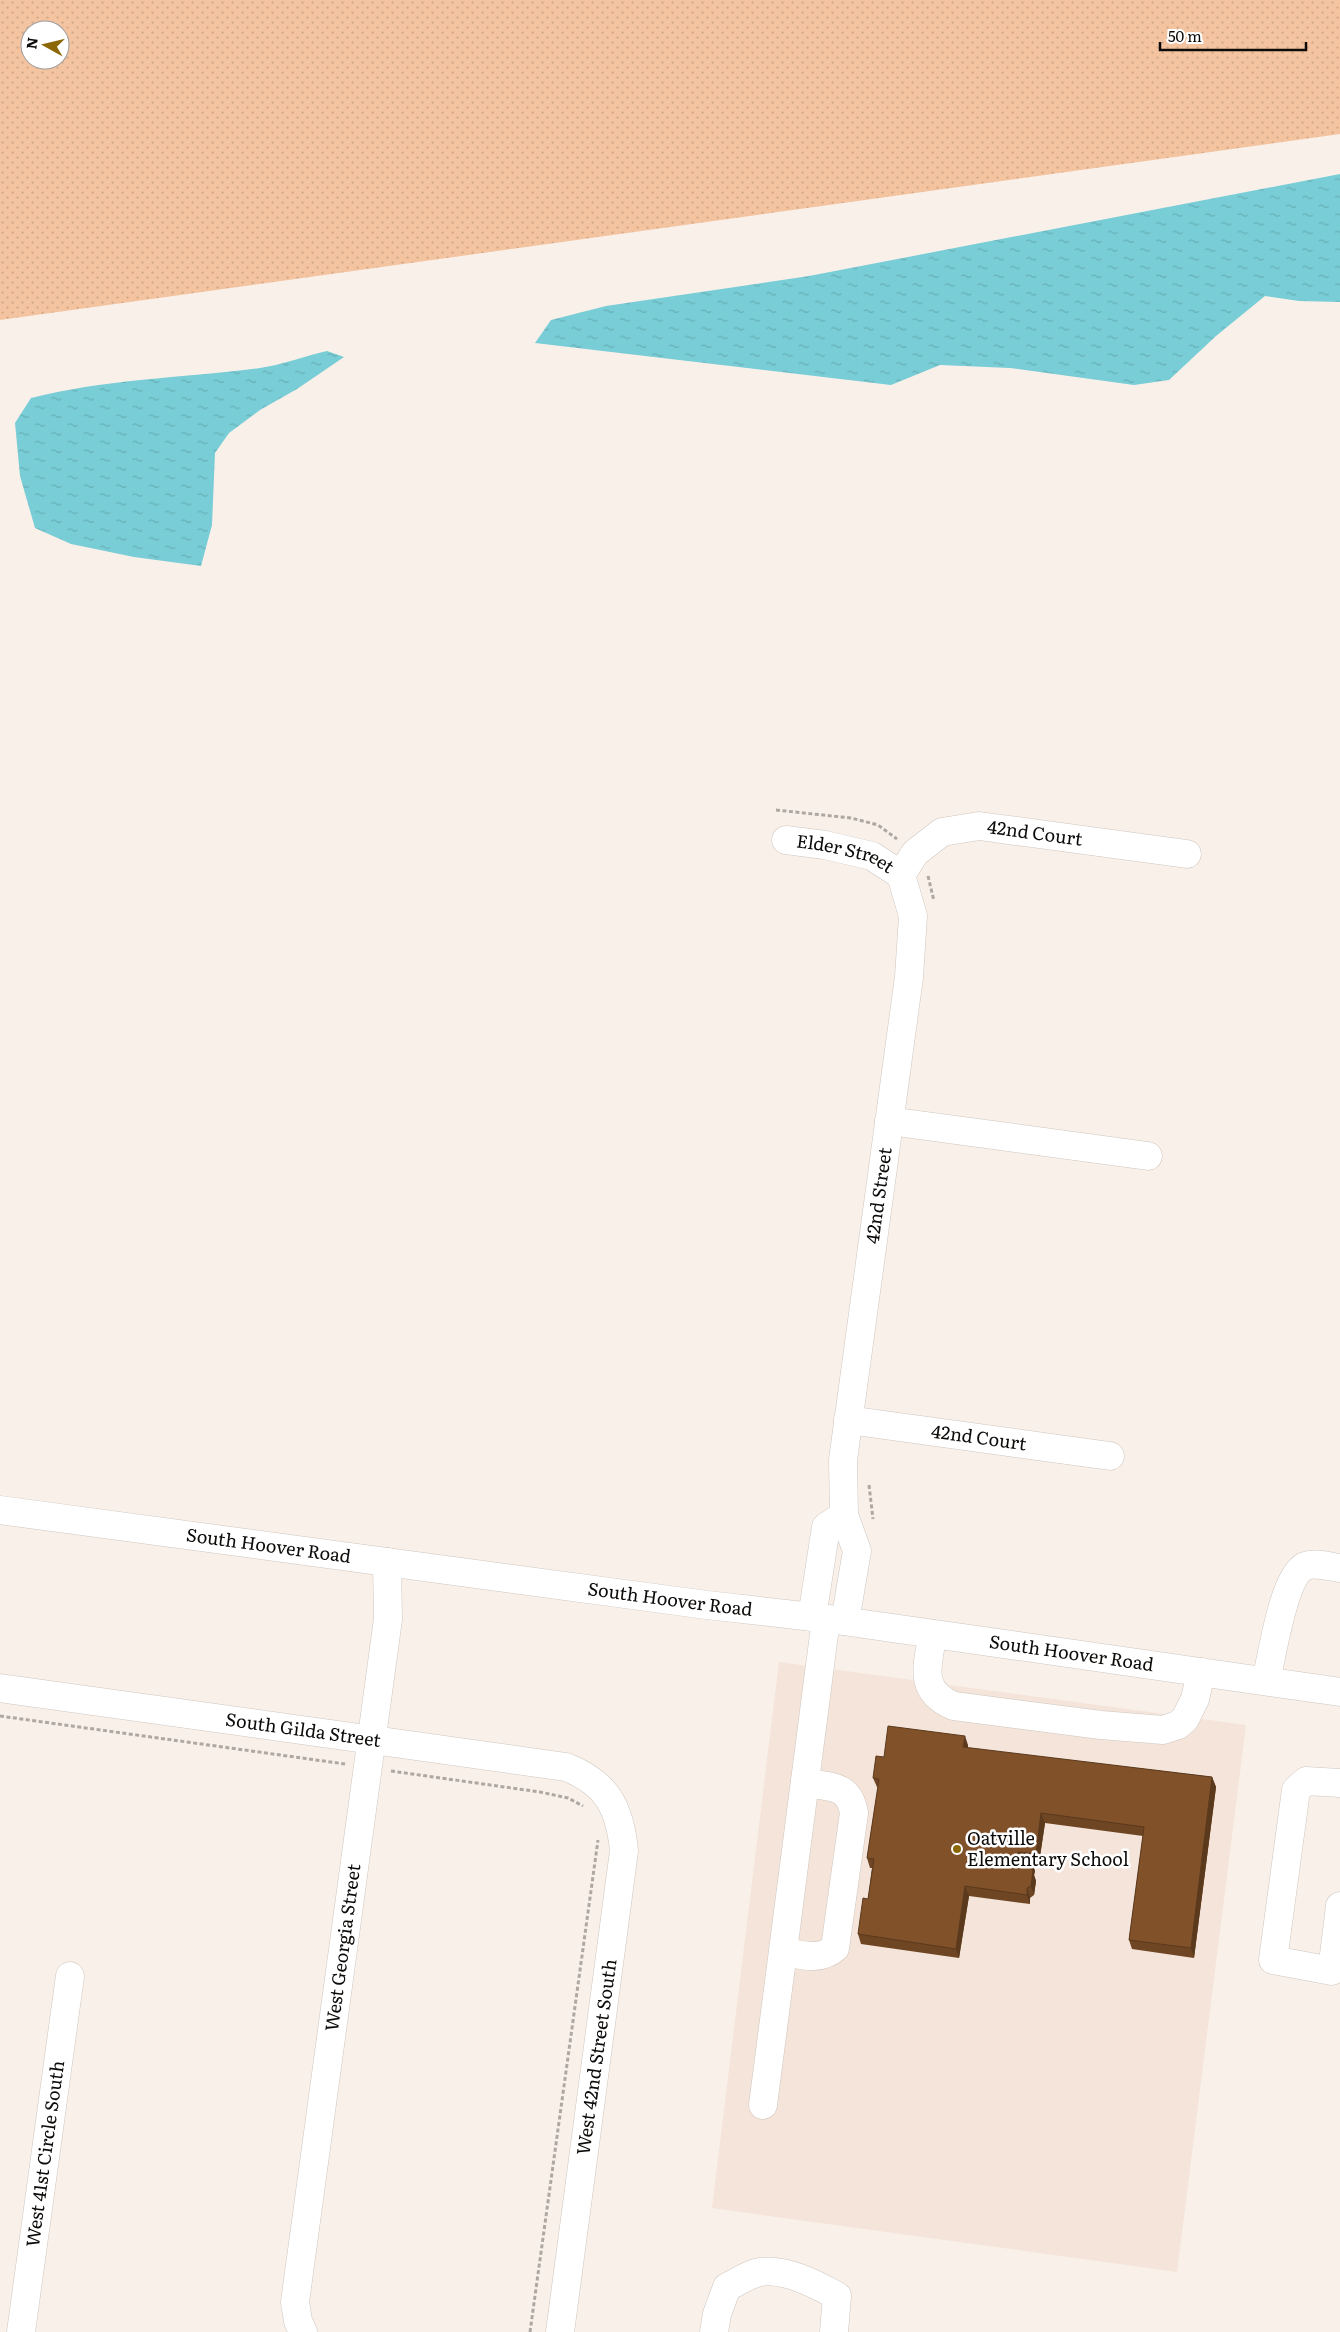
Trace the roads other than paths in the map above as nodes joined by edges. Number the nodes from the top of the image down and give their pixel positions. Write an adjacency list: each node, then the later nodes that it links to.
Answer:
1 (786, 840): 3 (street, Elder Street)
2 (1187, 854): 3 (street, 42nd Court)
3 (901, 876): 4 (street, 42nd Street)
4 (889, 1121): 5 (street); 6 (street, 42nd Street)
5 (1148, 1156)
6 (848, 1420): 7 (street, 42nd Court); 11 (street, 42nd Street)
7 (1110, 1456)
8 (0, 1510): 9 (street, South Hoover Road)
9 (387, 1562): 11 (street, South Hoover Road); 17 (street, West Georgia Street)
10 (1340, 1568): 14 (street)
11 (827, 1619): 12 (street, South Hoover Road); 18 (street, 42nd Street)
12 (933, 1634): 13 (street, South Hoover Road); 13 (street)
13 (1201, 1672): 14 (street, South Hoover Road)
14 (1266, 1681): 16 (street, South Hoover Road)
15 (0, 1688): 17 (street, South Gilda Street)
16 (1340, 1692)
17 (371, 1739): 20 (street, South Gilda Street); 26 (street, West Georgia Street)
18 (805, 1783): 22 (street, 42nd Street); 22 (street)
19 (1340, 1783): 21 (street)
20 (593, 1797): 27 (street, West 42nd Street South)
21 (1340, 1906)
22 (784, 1952): 24 (street, 42nd Street)
23 (70, 1976): 25 (street, West 41st Circle South)
24 (763, 2105)
25 (21, 2332)
26 (303, 2332)
27 (560, 2332)
28 (714, 2332): 29 (street)
29 (834, 2332)

